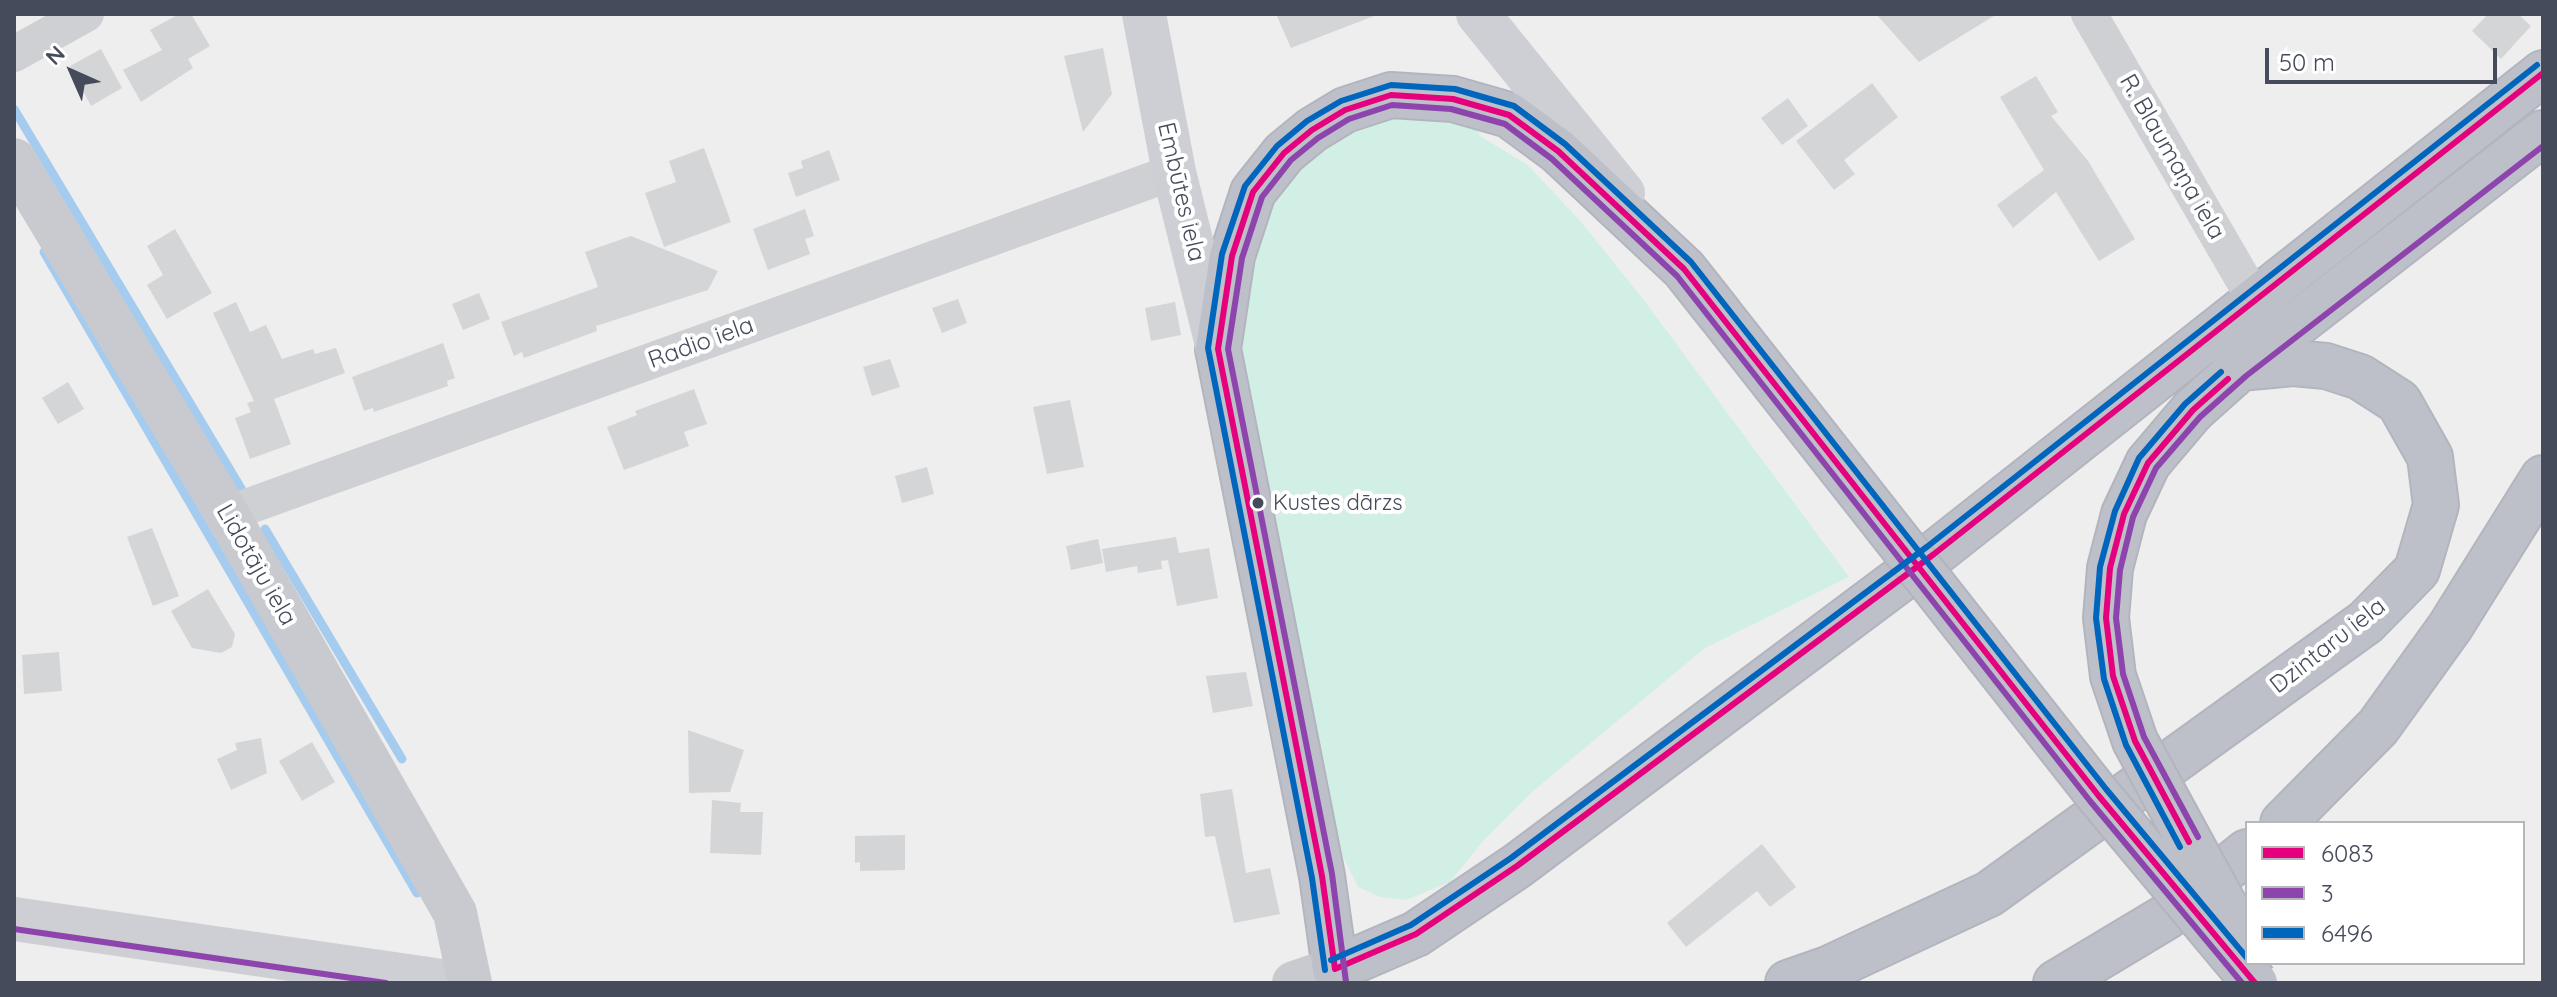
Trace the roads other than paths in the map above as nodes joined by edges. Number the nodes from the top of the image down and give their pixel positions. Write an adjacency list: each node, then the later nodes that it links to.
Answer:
1 (86, 14): 5 (street)
2 (1144, 14): 9 (street, Embūtes iela)
3 (1478, 14): 10 (street)
4 (2089, 14): 11 (street, R. Blaumaņa iela)
5 (14, 54)
6 (2543, 73): 11 (highway)
7 (2543, 133): 13 (highway)
8 (14, 160): 15 (main road, Lidotāju iela)
9 (1174, 172): 12 (street, Embūtes iela); 15 (street, Radio iela)
10 (1684, 269): 12 (highway); 27 (highway, bridge)
11 (2255, 300): 21 (highway)
12 (1218, 349): 21 (highway, Embūtes iela)
13 (2240, 368): 19 (highway, bridge); 25 (highway, Dzintaru iela)
14 (2543, 478): 16 (highway)
15 (227, 514): 23 (main road, Lidotāju iela)
16 (2285, 821)
17 (2245, 854): 26 (highway)
18 (14, 919): 22 (street)
19 (2245, 943)
20 (2257, 965): 28 (highway)
21 (1335, 976): 24 (main road)
22 (456, 983)
23 (470, 983)
24 (1294, 983)
25 (1788, 983)
26 (2056, 983)
27 (2255, 983)
28 (2267, 983)

